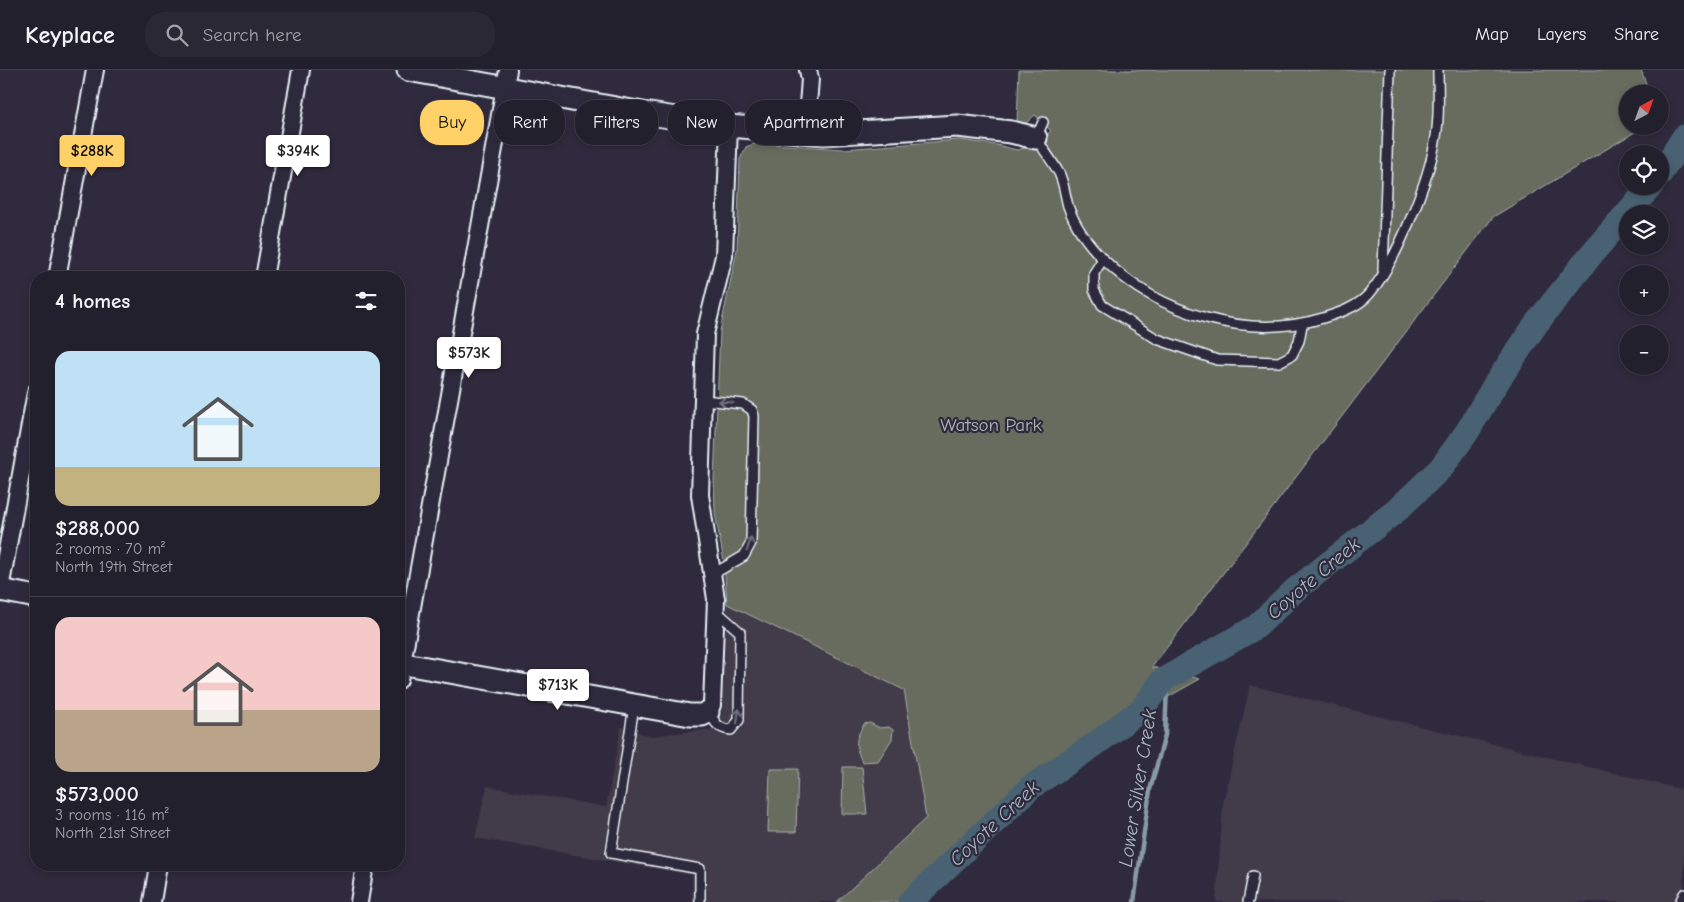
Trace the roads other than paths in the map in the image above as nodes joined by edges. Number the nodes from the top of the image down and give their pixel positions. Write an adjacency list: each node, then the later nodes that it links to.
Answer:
1 (95, 70): 14 (street)
2 (301, 70): 15 (street)
3 (408, 70): 7 (street)
4 (808, 70): 8 (street)
5 (1390, 70): 16 (lane)
6 (1438, 70): 16 (lane)
7 (506, 79): 9 (street); 24 (street)
8 (807, 100)
9 (668, 117)
10 (1040, 130): 11 (street); 13 (lane)
11 (862, 133)
12 (728, 145): 18 (street)
13 (1103, 259): 17 (lane); 17 (lane)
14 (58, 271)
15 (265, 271)
16 (1383, 273): 17 (lane)
17 (1302, 325)
18 (703, 400): 20 (street); 20 (lane, one-way to 18)
19 (30, 425): 21 (street)
20 (713, 574): 23 (street)
21 (0, 590): 22 (street)
22 (30, 596)
23 (715, 610): 27 (street); 27 (lane, one-way to 23)
24 (405, 641)
25 (405, 670): 26 (street)
26 (634, 706): 27 (street); 34 (lane)
27 (708, 712)
28 (157, 871): 32 (street)
29 (365, 871): 33 (street)
30 (1253, 876): 35 (lane)
31 (1684, 894): 36 (lane)
32 (152, 902)
33 (359, 902)
34 (700, 902)
35 (1248, 902)
36 (1680, 902)

